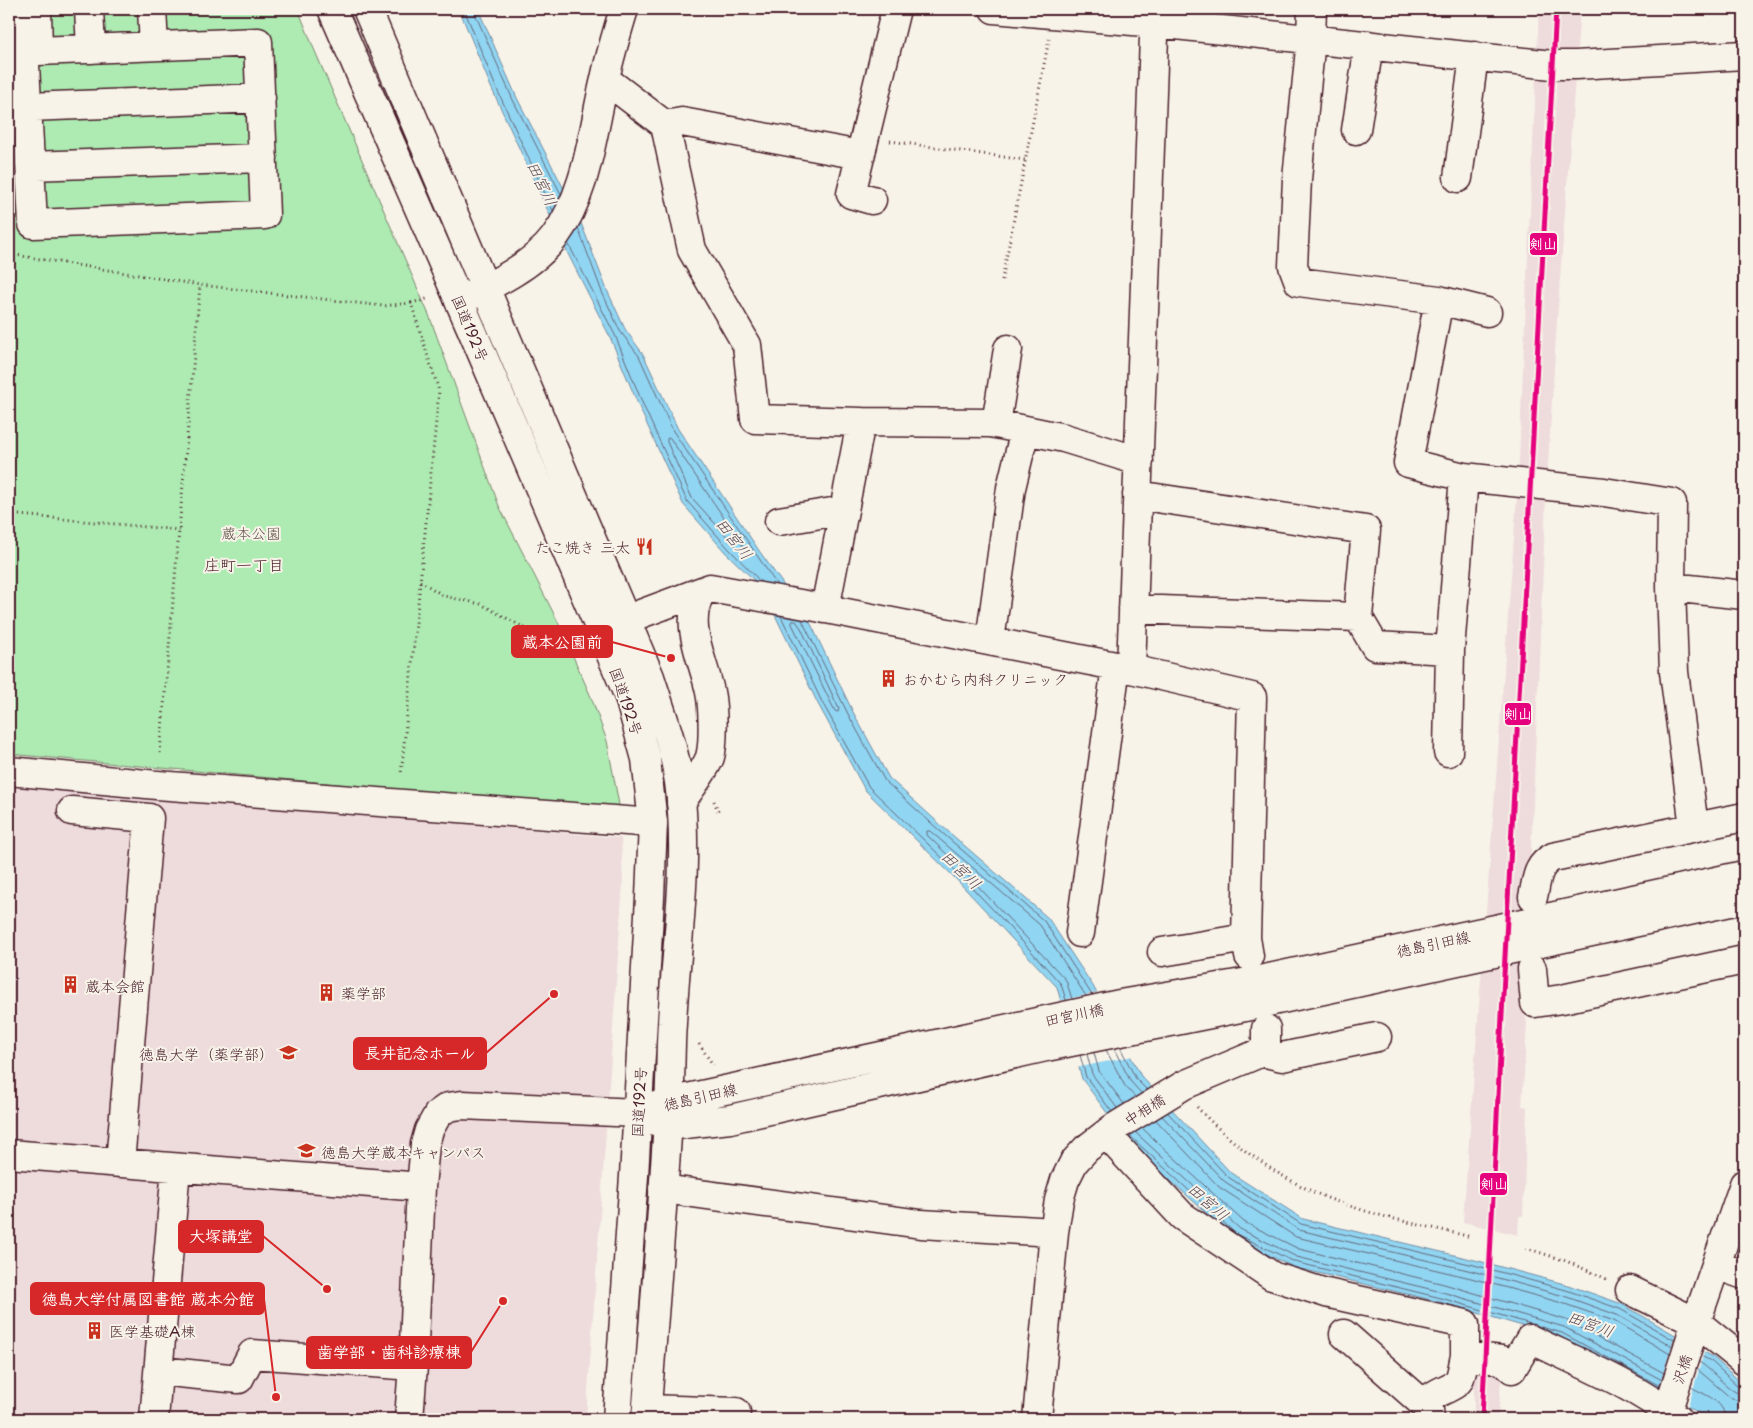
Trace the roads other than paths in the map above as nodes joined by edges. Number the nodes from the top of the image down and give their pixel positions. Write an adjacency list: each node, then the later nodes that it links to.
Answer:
1 (14, 9): 20 (main road)
2 (37, 9): 15 (main road)
3 (90, 9): 15 (main road)
4 (152, 9): 14 (main road)
5 (332, 9): 29 (main road, 国道192号)
6 (368, 9): 28 (main road, 国道192号)
7 (624, 9): 18 (main road)
8 (896, 9): 23 (main road)
9 (994, 9): 11 (main road)
10 (1312, 9): 12 (main road)
11 (1155, 16): 12 (main road); 36 (main road)
12 (1311, 39): 13 (main road); 30 (main road)
13 (1369, 45): 17 (main road); 22 (main road)
14 (154, 46): 15 (main road); 19 (main road)
15 (91, 49)
16 (1744, 55): 17 (main road)
17 (1474, 56): 26 (main road)
18 (605, 79): 21 (main road); 28 (main road)
19 (261, 98): 20 (main road); 24 (main road)
20 (28, 107): 25 (main road)
21 (665, 125): 23 (main road); 33 (main road)
22 (1356, 130)
23 (862, 146): 27 (main road)
24 (263, 158): 25 (main road); 25 (main road)
25 (30, 166)
26 (1458, 178)
27 (872, 200)
28 (485, 288): 29 (main road); 47 (main road, 国道192号)
29 (459, 300): 48 (main road, 国道192号)
30 (1440, 300): 31 (main road); 37 (main road)
31 (1487, 312)
32 (1008, 349): 34 (main road)
33 (861, 422): 34 (main road); 39 (main road)
34 (996, 424): 35 (main road)
35 (1025, 430): 36 (main road); 49 (main road)
36 (1139, 461): 38 (main road)
37 (1464, 477): 41 (main road); 50 (main road)
38 (1137, 495): 45 (main road); 46 (main road)
39 (844, 510): 40 (main road); 44 (main road)
40 (779, 521)
41 (1671, 587): 43 (main road); 58 (main road)
42 (701, 592): 44 (main road); 47 (main road); 54 (main road)
43 (1744, 595)
44 (816, 607): 49 (main road)
45 (1133, 609): 46 (main road); 51 (main road)
46 (1358, 617): 50 (main road)
47 (627, 620): 48 (main road); 54 (main road, 国道192号)
48 (589, 632): 57 (main road, 国道192号)
49 (990, 641): 51 (main road)
50 (1450, 650): 52 (main road)
51 (1124, 667): 62 (main road); 63 (main road)
52 (1448, 752)
53 (9, 771): 57 (main road)
54 (681, 802): 71 (main road, 国道192号)
55 (72, 811): 74 (main road)
56 (1744, 817): 58 (main road)
57 (653, 823): 70 (main road, 国道192号)
58 (1694, 827): 60 (main road)
59 (1744, 875): 66 (main road, 徳島引田線)
60 (1533, 897)
61 (1744, 899): 69 (main road, 田宮川橋)
62 (1080, 933)
63 (1162, 952)
64 (1744, 960): 65 (main road)
65 (1532, 969)
66 (1120, 1004): 67 (main road, 田宮川橋)
67 (1027, 1024): 71 (main road, 徳島引田線)
68 (1377, 1037): 72 (main road, 中相橋)
69 (1046, 1047): 71 (main road, 徳島引田線)
70 (637, 1113): 71 (main road, 徳島引田線); 77 (main road, 徳島引田線); 95 (main road, 国道192号)
71 (668, 1114): 78 (main road, 国道192号)
72 (1109, 1132): 79 (main road, 中相橋); 85 (main road)
73 (9, 1154): 74 (main road)
74 (120, 1163): 75 (main road)
75 (176, 1168): 77 (main road); 88 (main road)
76 (1744, 1184): 80 (main road, 沢橋)
77 (421, 1187): 87 (main road)
78 (663, 1189): 79 (main road); 90 (main road, 国道192号)
79 (1054, 1232): 96 (main road, 中相橋)
80 (1716, 1265): 81 (main road); 83 (main road, 沢橋)
81 (1744, 1275)
82 (1630, 1290): 83 (main road)
83 (1694, 1327): 86 (main road); 92 (main road, 沢橋)
84 (1344, 1334): 91 (main road)
85 (1466, 1356): 91 (main road); 92 (main road)
86 (1744, 1361)
87 (413, 1366): 88 (main road); 94 (main road)
88 (159, 1371): 93 (main road)
89 (736, 1412): 90 (main road)
90 (647, 1414)
91 (1429, 1414)
92 (1670, 1414)
93 (154, 1419)
94 (409, 1419)
95 (617, 1419)
96 (1037, 1419)

